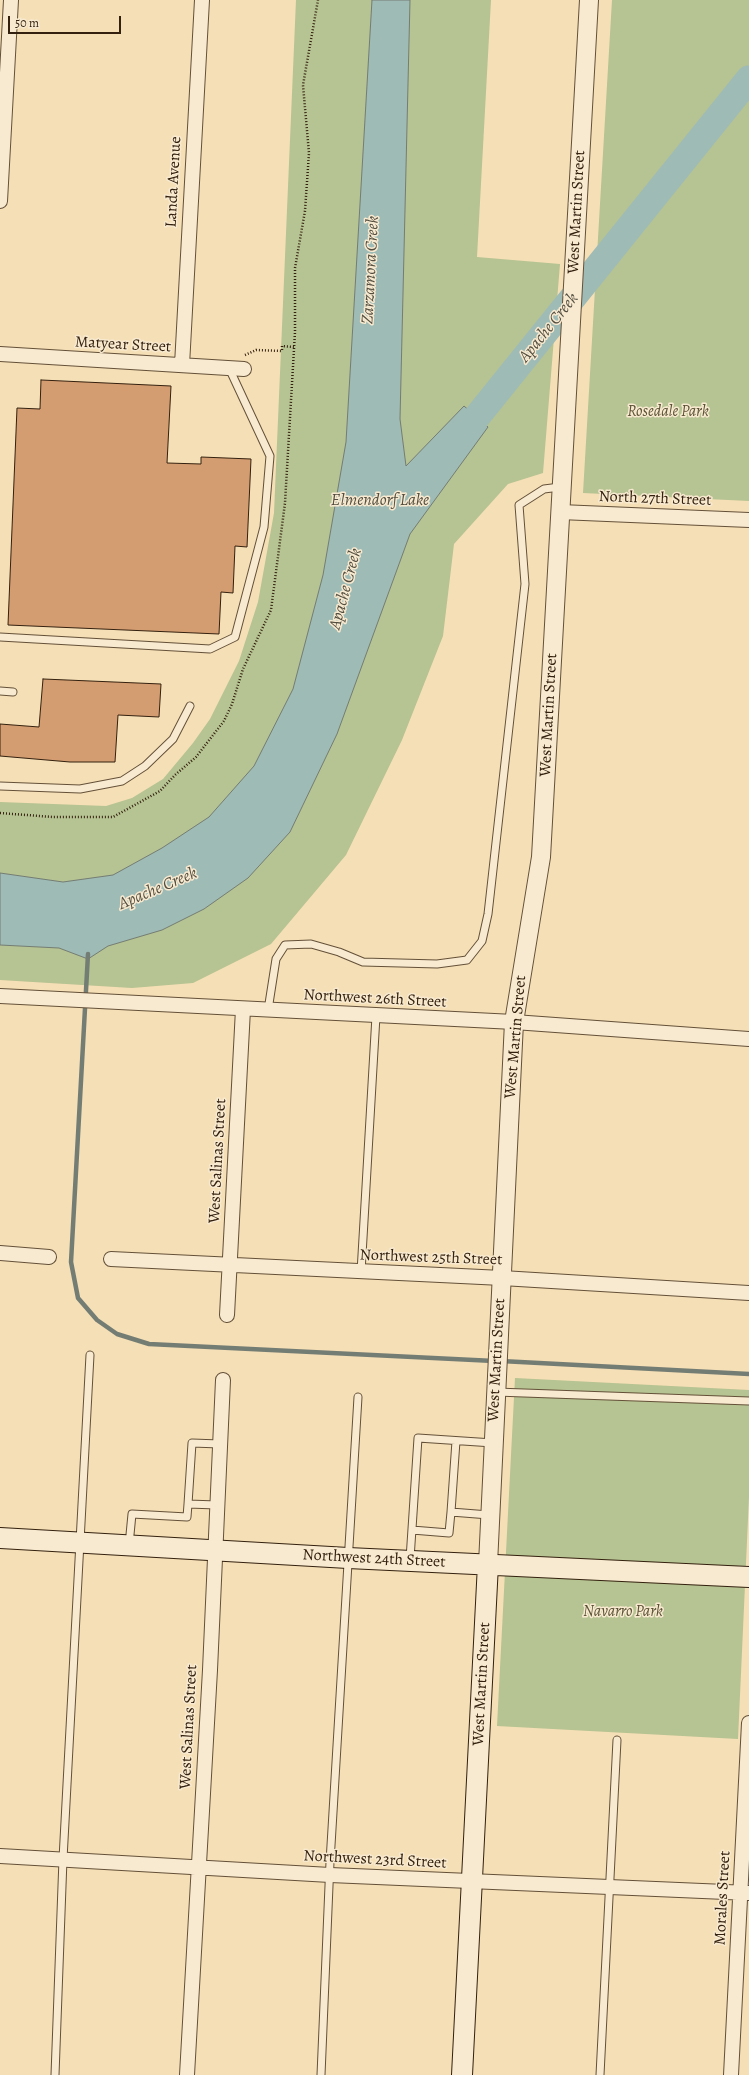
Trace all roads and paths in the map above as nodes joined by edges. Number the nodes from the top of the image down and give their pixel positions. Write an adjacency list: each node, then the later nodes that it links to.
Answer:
1 (11, 0): 5 (street)
2 (202, 0): 8 (street, Landa Avenue)
3 (318, 0): 6 (path)
4 (589, 0): 11 (street, West Martin Street)
5 (0, 201)
6 (294, 346): 10 (path); 19 (path)
7 (0, 354): 8 (street, Matyear Street)
8 (182, 365): 9 (street, Matyear Street)
9 (229, 368): 10 (street, Matyear Street); 14 (lane)
10 (244, 369)
11 (562, 486): 12 (street, West Martin Street); 22 (lane)
12 (560, 512): 13 (street, North 27th Street); 24 (street, West Martin Street)
13 (749, 520)
14 (0, 637)
15 (0, 691): 16 (lane)
16 (13, 692)
17 (190, 706): 18 (lane)
18 (0, 786)
19 (0, 813)
20 (0, 996): 21 (street, Northwest 26th Street)
21 (243, 1009): 22 (street, Northwest 26th Street); 29 (street, West Salinas Street)
22 (268, 1010): 23 (street, Northwest 26th Street)
23 (376, 1016): 24 (street, Northwest 26th Street); 30 (lane)
24 (514, 1022): 25 (street, Northwest 26th Street); 31 (street, West Martin Street)
25 (749, 1039)
26 (0, 1253): 27 (street)
27 (49, 1256)
28 (111, 1259): 29 (street, Northwest 25th Street)
29 (229, 1265): 30 (street, Northwest 25th Street); 33 (street, West Salinas Street)
30 (361, 1272): 31 (street, Northwest 25th Street)
31 (502, 1278): 32 (street, Northwest 25th Street); 36 (street, West Martin Street)
32 (749, 1293)
33 (227, 1315)
34 (90, 1355): 48 (lane)
35 (223, 1380): 40 (street, West Salinas Street)
36 (496, 1389): 38 (lane); 41 (street, West Martin Street)
37 (358, 1396): 51 (lane)
38 (749, 1401)
39 (456, 1441): 41 (lane); 44 (lane); 46 (lane)
40 (220, 1444): 42 (lane); 43 (street, West Salinas Street)
41 (493, 1444): 45 (street, West Martin Street)
42 (188, 1504): 43 (lane); 49 (lane)
43 (217, 1505): 50 (street, West Salinas Street)
44 (451, 1512): 45 (lane); 46 (lane)
45 (490, 1515): 53 (street, West Martin Street)
46 (412, 1530): 52 (lane)
47 (0, 1538): 48 (main road, Northwest 24th Street)
48 (80, 1543): 49 (main road, Northwest 24th Street); 58 (lane)
49 (129, 1545): 50 (main road, Northwest 24th Street)
50 (215, 1550): 51 (main road, Northwest 24th Street); 59 (street, West Salinas Street)
51 (348, 1558): 52 (main road, Northwest 24th Street); 60 (lane)
52 (410, 1560): 53 (main road, Northwest 24th Street)
53 (488, 1564): 54 (main road, Northwest 24th Street); 61 (main road, West Martin Street)
54 (749, 1577)
55 (749, 1723): 63 (street, Morales Street)
56 (617, 1740): 62 (lane)
57 (0, 1856): 58 (street, Northwest 23rd Street)
58 (63, 1859): 59 (street, Northwest 23rd Street); 64 (lane)
59 (199, 1867): 60 (street, Northwest 23rd Street); 65 (street, West Salinas Street)
60 (330, 1875): 61 (street, Northwest 23rd Street); 66 (lane)
61 (472, 1882): 62 (street, Northwest 23rd Street); 67 (main road, West Martin Street)
62 (610, 1888): 63 (street, Northwest 23rd Street); 68 (lane)
63 (744, 1893): 69 (street, Morales Street)
64 (55, 2075)
65 (187, 2075)
66 (321, 2075)
67 (462, 2075)
68 (600, 2075)
69 (731, 2075)

